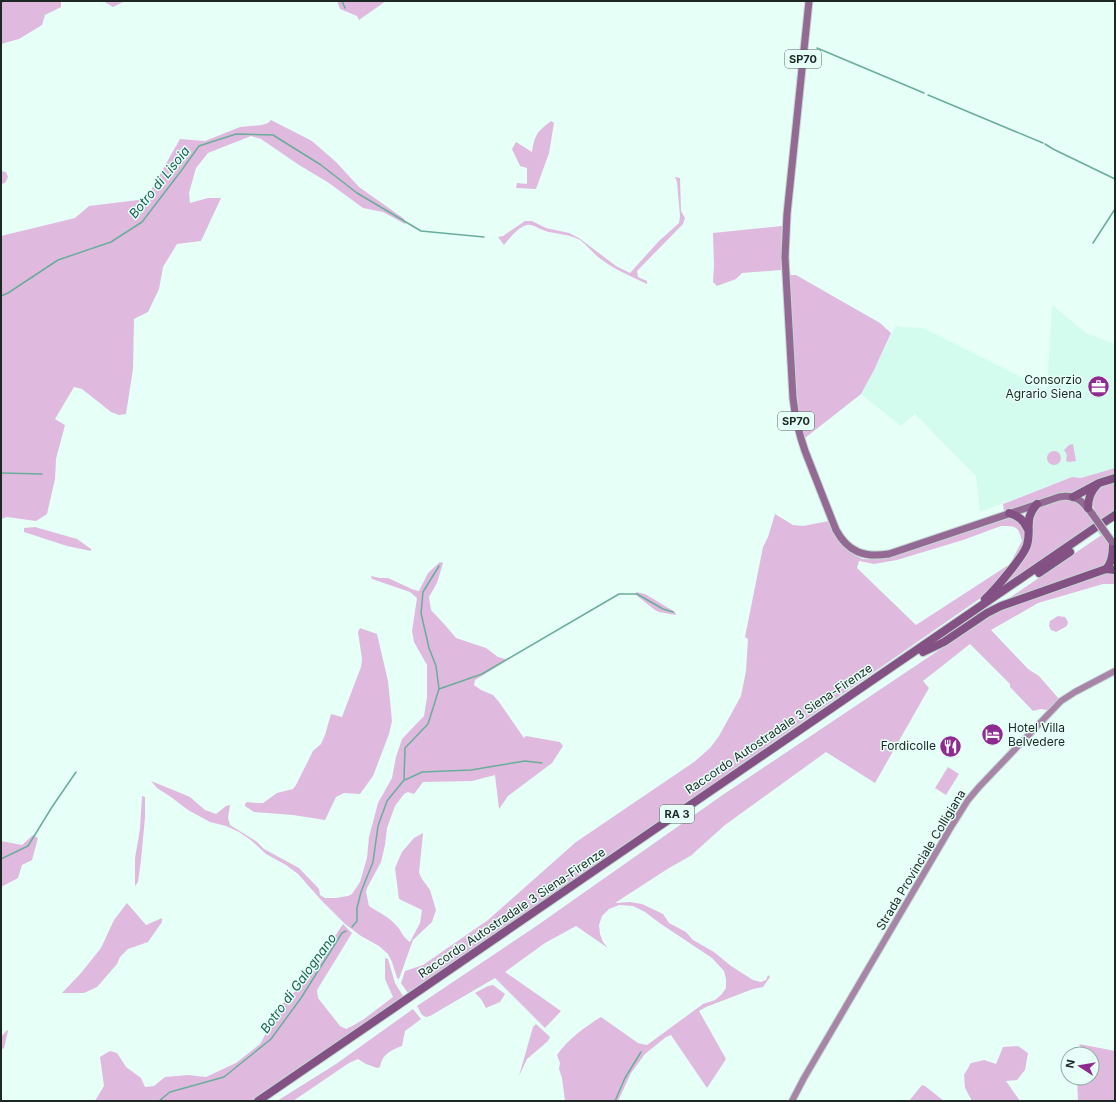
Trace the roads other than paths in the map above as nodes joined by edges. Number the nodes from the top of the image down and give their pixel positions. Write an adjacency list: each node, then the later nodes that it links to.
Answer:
1 (808, 1): 7 (main road, SP70)
2 (1115, 478): 3 (highway)
3 (1099, 483): 4 (highway); 6 (highway)
4 (1073, 497): 5 (main road, SP70); 6 (main road)
5 (1036, 504): 7 (main road, SP70); 11 (highway)
6 (1088, 508): 12 (main road, bridge)
7 (1009, 513): 11 (highway)
8 (1115, 515): 10 (highway, Raccordo Autostradale 3 Siena-Firenze / RA 3)
9 (1115, 521): 10 (highway, Raccordo Autostradale 3 Siena-Firenze / RA 3)
10 (1101, 527): 15 (highway, Raccordo Autostradale 3 Siena-Firenze / RA 3)
11 (1028, 528): 15 (highway)
12 (1114, 544): 13 (highway)
13 (1106, 569): 14 (highway); 15 (highway)
14 (1115, 570)
15 (923, 649): 17 (highway, Raccordo Autostradale 3 Siena-Firenze / RA 3); 18 (highway, Raccordo Autostradale 3 Siena-Firenze / RA 3)
16 (1115, 671): 19 (main road, Strada Provinciale Colligiana)
17 (258, 1101)
18 (267, 1101)
19 (792, 1101)

